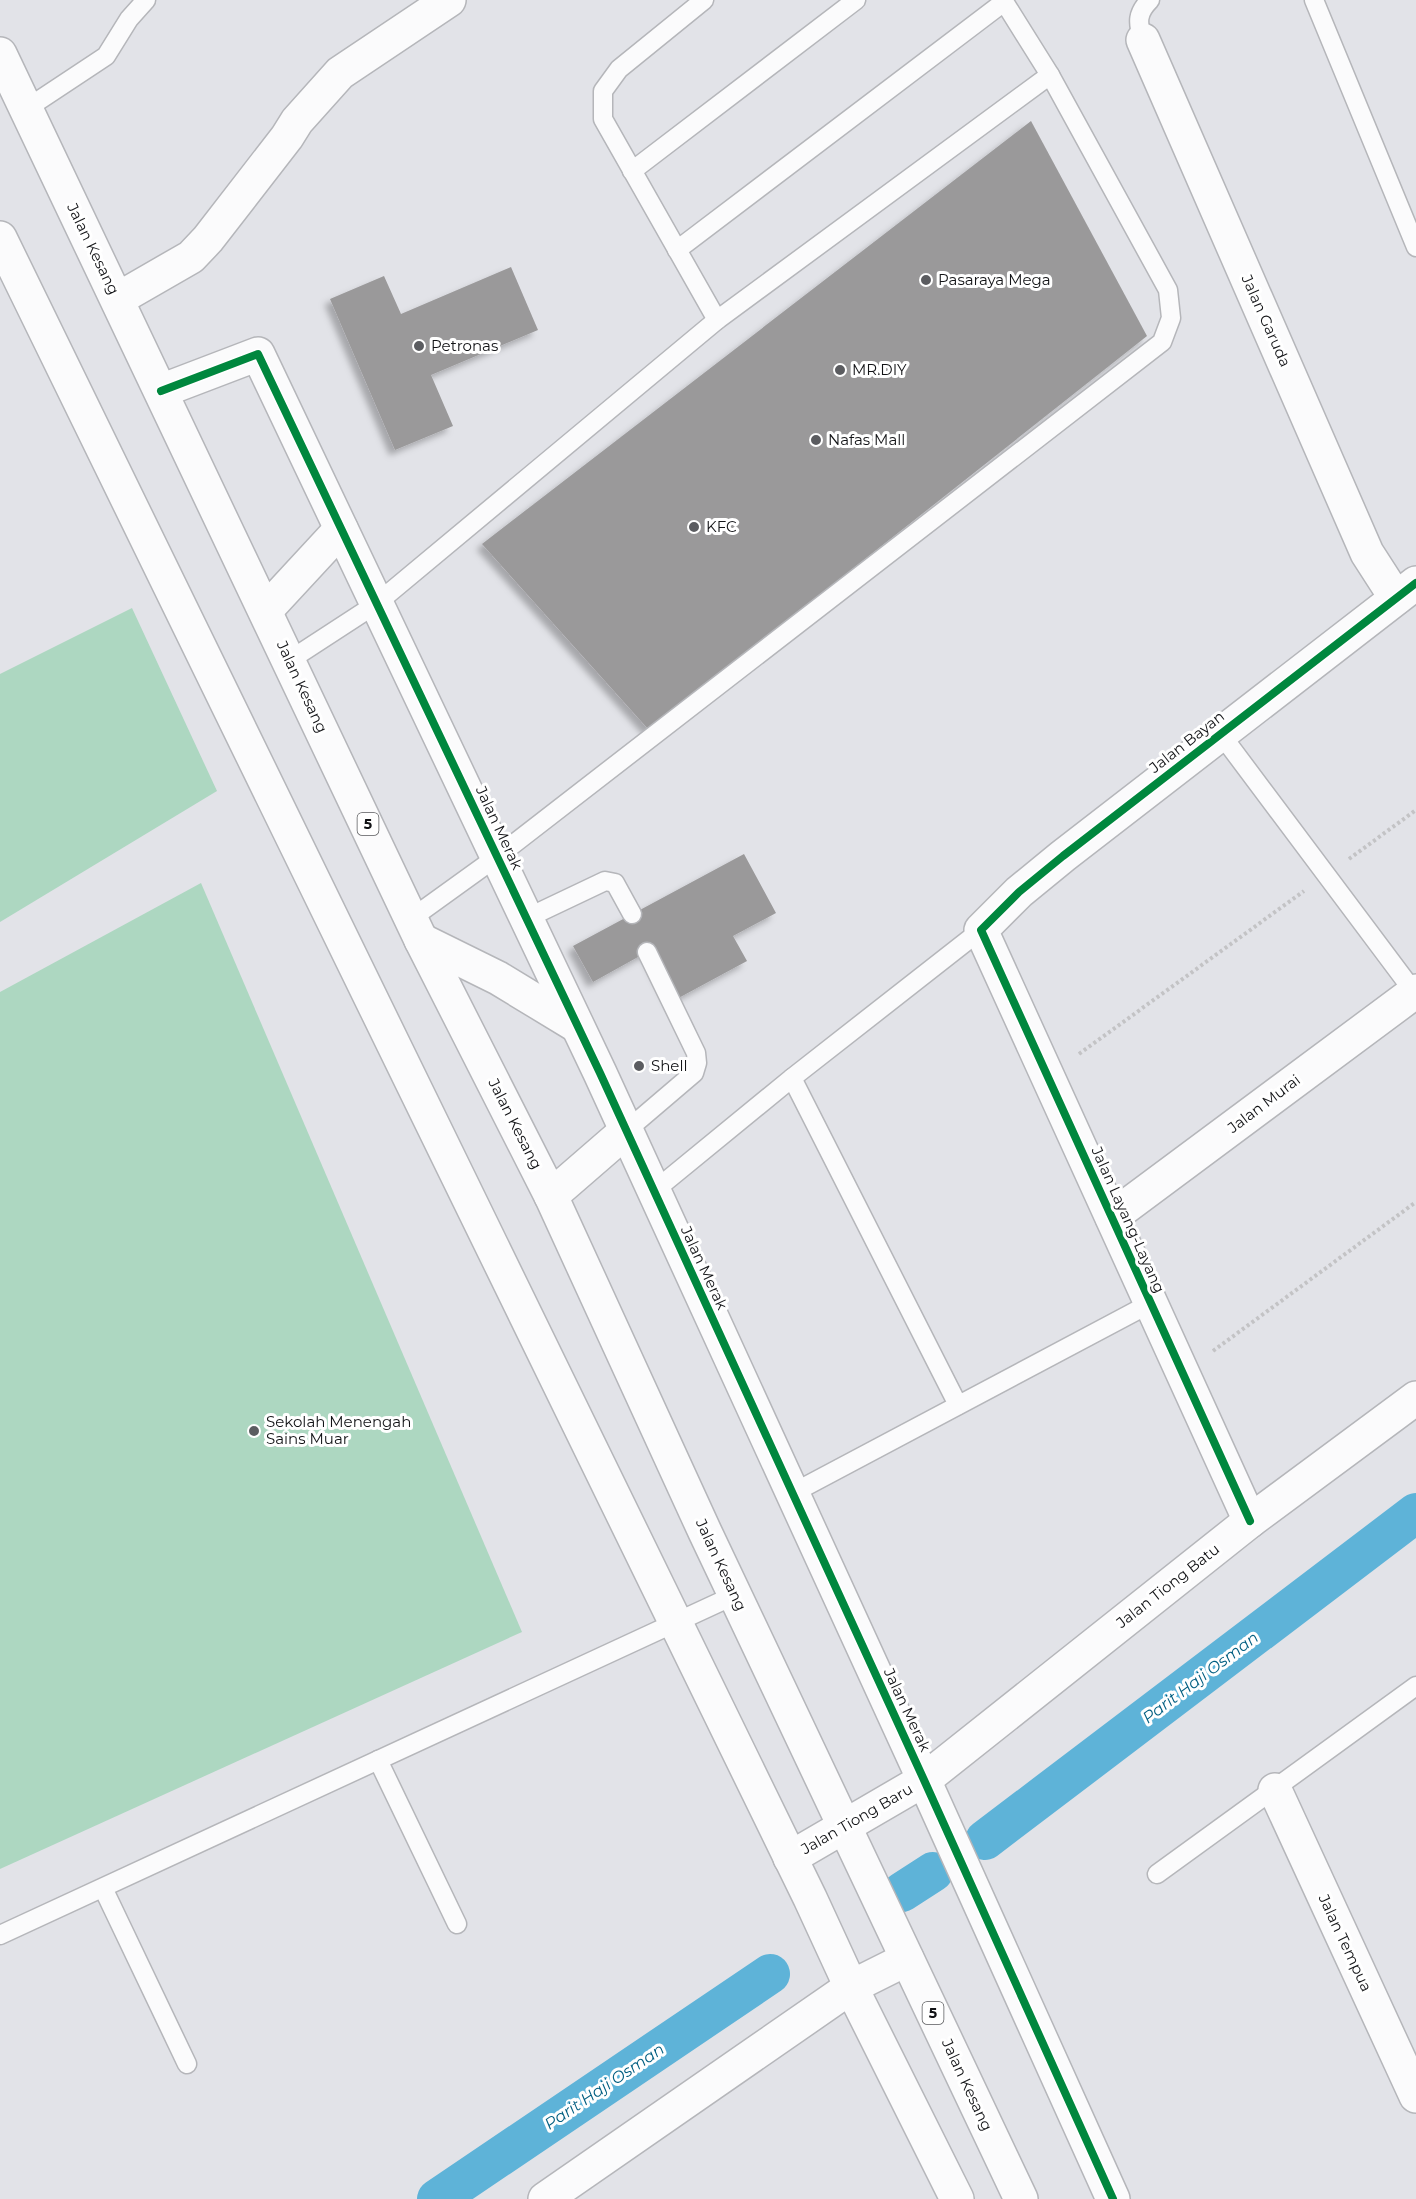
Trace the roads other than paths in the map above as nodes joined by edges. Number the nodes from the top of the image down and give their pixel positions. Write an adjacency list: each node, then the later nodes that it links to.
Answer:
1 (146, 0): 11 (lane)
2 (449, 0): 16 (street)
3 (704, 0): 12 (lane)
4 (856, 0): 12 (lane)
5 (1150, 0): 8 (lane)
6 (1314, 0): 14 (lane)
7 (1004, 1): 10 (lane); 15 (lane)
8 (1143, 40): 20 (street, Jalan Garuda)
9 (0, 54): 11 (street, Jalan Kesang / 5)
10 (1050, 75): 17 (lane); 25 (lane)
11 (26, 109): 16 (street, Jalan Kesang / 5)
12 (632, 171): 15 (lane)
13 (0, 238): 44 (street)
14 (1416, 247)
15 (677, 250): 17 (lane)
16 (117, 298): 18 (street, Jalan Kesang / 5)
17 (717, 320): 21 (lane)
18 (161, 391): 19 (street, Jalan Merak); 22 (street, Jalan Kesang / 5)
19 (341, 529): 21 (street, Jalan Merak); 22 (street)
20 (1406, 590): 24 (street, Jalan Bayan)
21 (376, 604): 23 (lane); 25 (street, Jalan Merak)
22 (266, 610): 23 (street, Jalan Kesang / 5)
23 (290, 660): 28 (street, Jalan Kesang / 5)
24 (1220, 733): 29 (street, Jalan Bayan); 31 (lane)
25 (498, 856): 27 (street, Jalan Merak); 28 (lane)
26 (632, 914): 27 (lane)
27 (525, 919): 32 (street, Jalan Merak)
28 (417, 929): 32 (street); 36 (street, Jalan Kesang / 5)
29 (981, 930): 33 (lane); 37 (street, Jalan Layang-Layang)
30 (647, 952): 34 (lane)
31 (1415, 991): 37 (street, Jalan Murai)
32 (577, 1026): 34 (street, Jalan Merak)
33 (792, 1078): 35 (lane); 40 (lane)
34 (626, 1131): 35 (street, Jalan Merak); 36 (street)
35 (654, 1191): 41 (street, Jalan Merak)
36 (552, 1196): 43 (street, Jalan Kesang / 5)
37 (1112, 1217): 38 (street, Jalan Layang-Layang)
38 (1151, 1303): 40 (lane); 42 (street, Jalan Layang-Layang)
39 (1416, 1398): 42 (street, Jalan Tiong Batu)
40 (958, 1405): 41 (lane)
41 (793, 1493): 47 (street, Jalan Merak)
42 (1250, 1521): 47 (street, Jalan Tiong Batu)
43 (735, 1595): 44 (lane); 49 (street, Jalan Kesang / 5)
44 (675, 1622): 46 (lane); 50 (street)
45 (1416, 1686): 48 (lane)
46 (378, 1760): 52 (lane); 53 (lane)
47 (924, 1780): 49 (street, Jalan Tiong Baru); 62 (street, Jalan Merak)
48 (1275, 1790): 51 (lane); 58 (street, Jalan Tempua)
49 (845, 1827): 50 (street, Jalan Tiong Baru); 55 (street, Jalan Kesang / 5)
50 (790, 1858): 56 (street)
51 (1157, 1874)
52 (103, 1887): 54 (lane); 57 (lane)
53 (457, 1924)
54 (0, 1935)
55 (908, 1959): 56 (street); 61 (street, Jalan Kesang / 5)
56 (851, 1987): 59 (street); 60 (street)
57 (187, 2064)
58 (1416, 2096)
59 (545, 2199)
60 (957, 2199)
61 (1021, 2199)
62 (1113, 2199)

